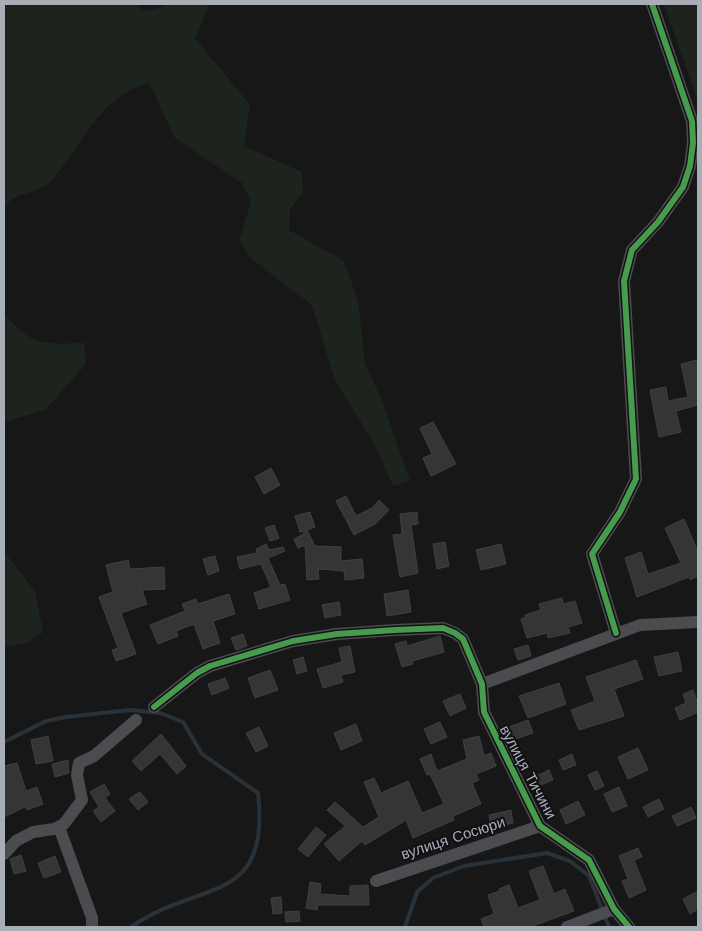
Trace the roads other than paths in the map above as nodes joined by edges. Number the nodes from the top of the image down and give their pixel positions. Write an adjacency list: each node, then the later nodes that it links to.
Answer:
1 (652, 4): 3 (street)
2 (698, 622): 3 (street)
3 (616, 633): 4 (street)
4 (482, 684): 5 (street, вулиця Тичини); 7 (street, вулиця Тичини)
5 (154, 706)
6 (136, 720): 8 (street)
7 (540, 826): 10 (street, вулиця Сосюри); 11 (street, вулиця Тичини)
8 (59, 827): 9 (street); 12 (street)
9 (4, 854)
10 (376, 881)
11 (612, 910): 13 (street); 14 (street, вулиця Тичини)
12 (92, 927)
13 (567, 927)
14 (629, 927)

